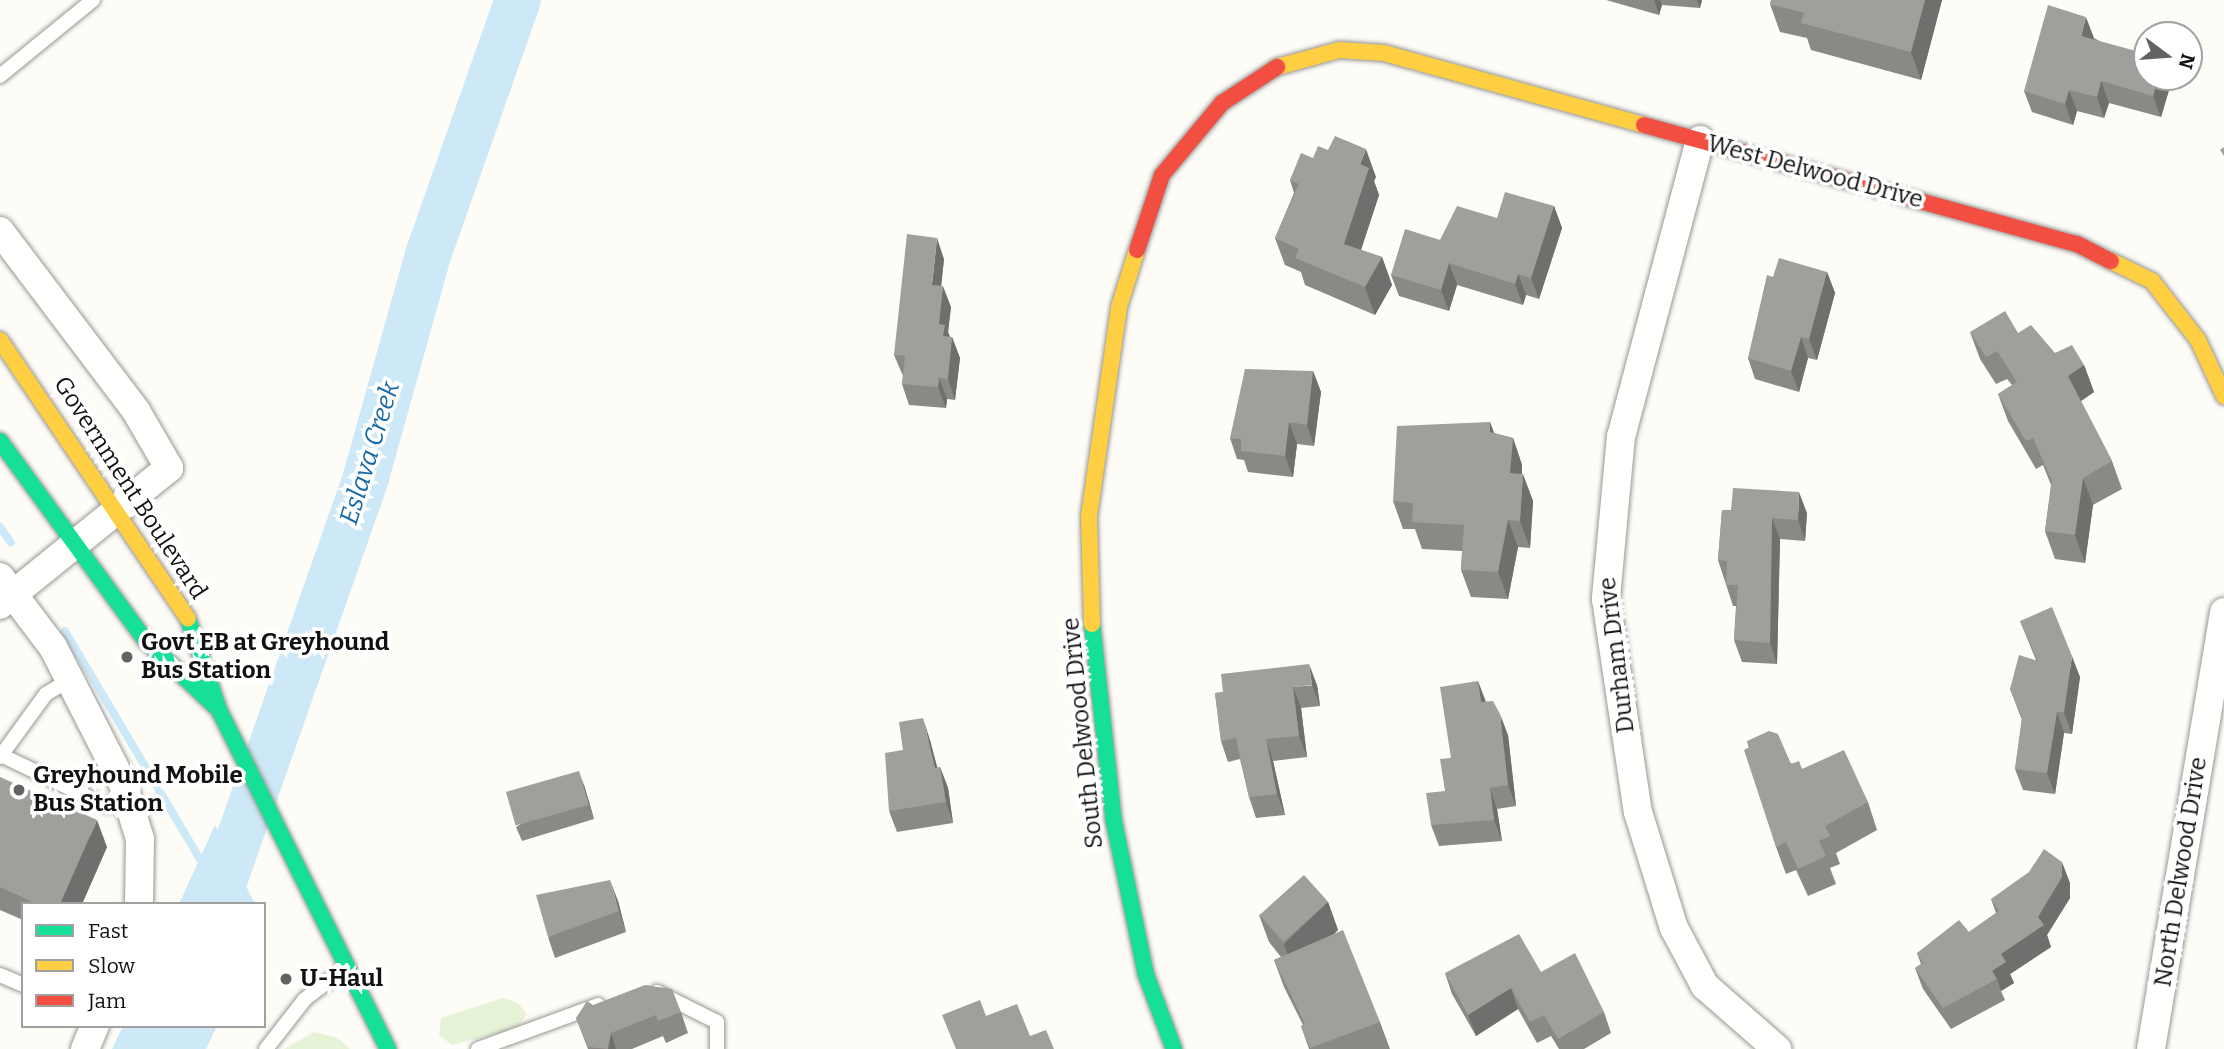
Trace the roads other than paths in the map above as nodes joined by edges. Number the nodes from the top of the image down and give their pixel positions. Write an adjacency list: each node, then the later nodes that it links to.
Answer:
1 (93, 0): 3 (lane)
2 (1339, 50): 4 (street, West Delwood Drive); 29 (street, South Delwood Drive)
3 (0, 76)
4 (1700, 140): 7 (street, West Delwood Drive); 30 (street, Durham Drive)
5 (0, 231): 9 (street)
6 (0, 340): 9 (street, Government Boulevard)
7 (2224, 396)
8 (0, 441): 10 (street, Government Boulevard)
9 (116, 507): 10 (street); 14 (street, Government Boulevard)
10 (74, 542): 11 (street); 14 (street, Government Boulevard)
11 (4, 592): 13 (street)
12 (2224, 612): 31 (street, North Delwood Drive)
13 (69, 680): 15 (lane); 16 (street)
14 (219, 710): 18 (street, Government Boulevard)
15 (0, 756): 16 (lane)
16 (130, 806): 17 (street)
17 (139, 902)
18 (350, 965): 25 (lane); 26 (street, Government Boulevard)
19 (0, 975): 20 (lane)
20 (21, 984)
21 (643, 990): 28 (lane)
22 (618, 998): 27 (lane)
23 (94, 1028): 24 (street)
24 (85, 1049)
25 (266, 1049)
26 (388, 1049)
27 (478, 1049)
28 (717, 1049)
29 (1174, 1049)
30 (1777, 1049)
31 (2151, 1049)

